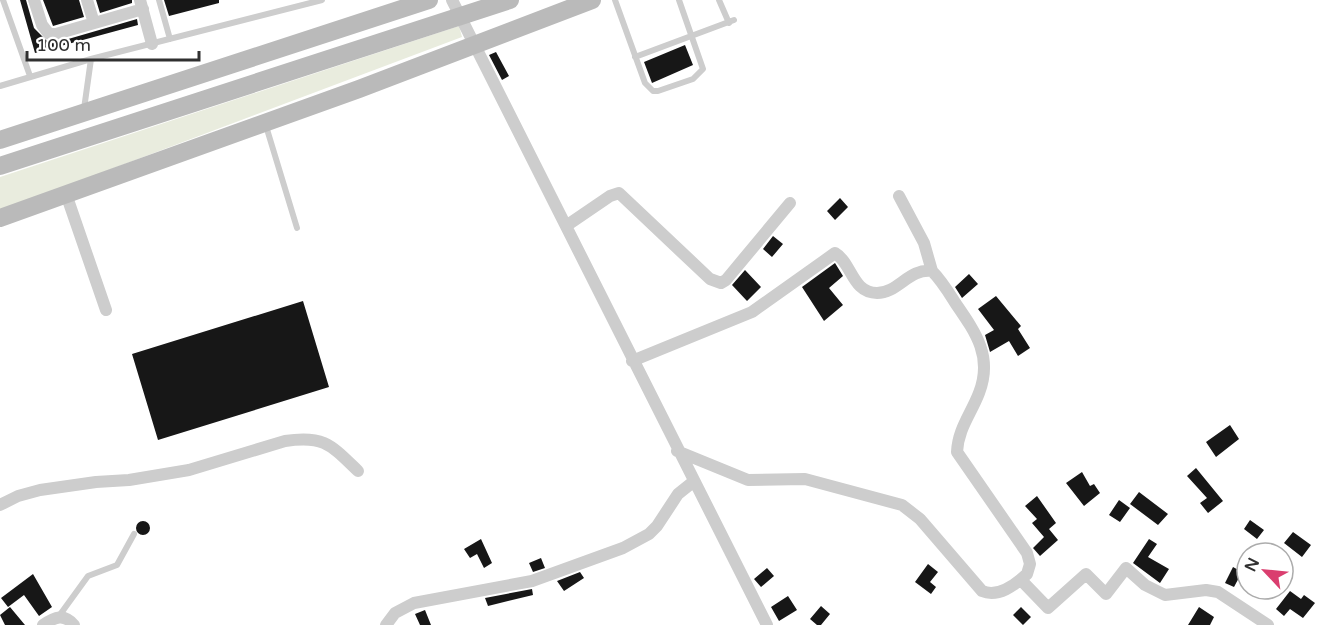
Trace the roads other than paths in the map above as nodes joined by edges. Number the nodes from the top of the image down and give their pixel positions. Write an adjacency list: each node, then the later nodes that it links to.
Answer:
1 (3, 0): 21 (lane)
2 (34, 0): 14 (street)
3 (87, 0): 14 (street)
4 (159, 0): 16 (lane)
5 (322, 0): 16 (lane)
6 (429, 0): 23 (street)
7 (510, 0): 13 (street)
8 (592, 0): 17 (street)
9 (615, 0): 19 (lane)
10 (679, 0): 15 (lane)
11 (719, 0): 15 (lane)
12 (142, 4): 14 (street); 18 (street)
13 (456, 8): 17 (street); 26 (street)
14 (94, 23)
15 (693, 36): 19 (lane); 19 (lane)
16 (170, 39): 18 (lane)
17 (475, 43): 24 (street); 31 (street)
18 (152, 44): 20 (lane)
19 (635, 57)
20 (91, 59): 21 (lane); 23 (lane)
21 (30, 76): 22 (lane)
22 (0, 86)
23 (84, 112): 25 (street)
24 (265, 123): 27 (street); 32 (lane)
25 (0, 140)
26 (0, 166)
27 (66, 195): 30 (street); 34 (street)
28 (899, 196): 33 (street)
29 (790, 203): 31 (street)
30 (0, 218)
31 (566, 226): 35 (street)
32 (297, 228)
33 (932, 271): 35 (street); 41 (street)
34 (106, 310)
35 (632, 361): 36 (street)
36 (677, 451): 38 (street); 41 (street)
37 (358, 471): 39 (street)
38 (693, 482): 45 (street); 46 (street)
39 (0, 506)
40 (134, 534): 42 (lane)
41 (1021, 580): 47 (street)
42 (59, 616): 43 (street); 44 (street)
43 (43, 625)
44 (74, 625)
45 (386, 625)
46 (767, 625)
47 (1269, 625)

